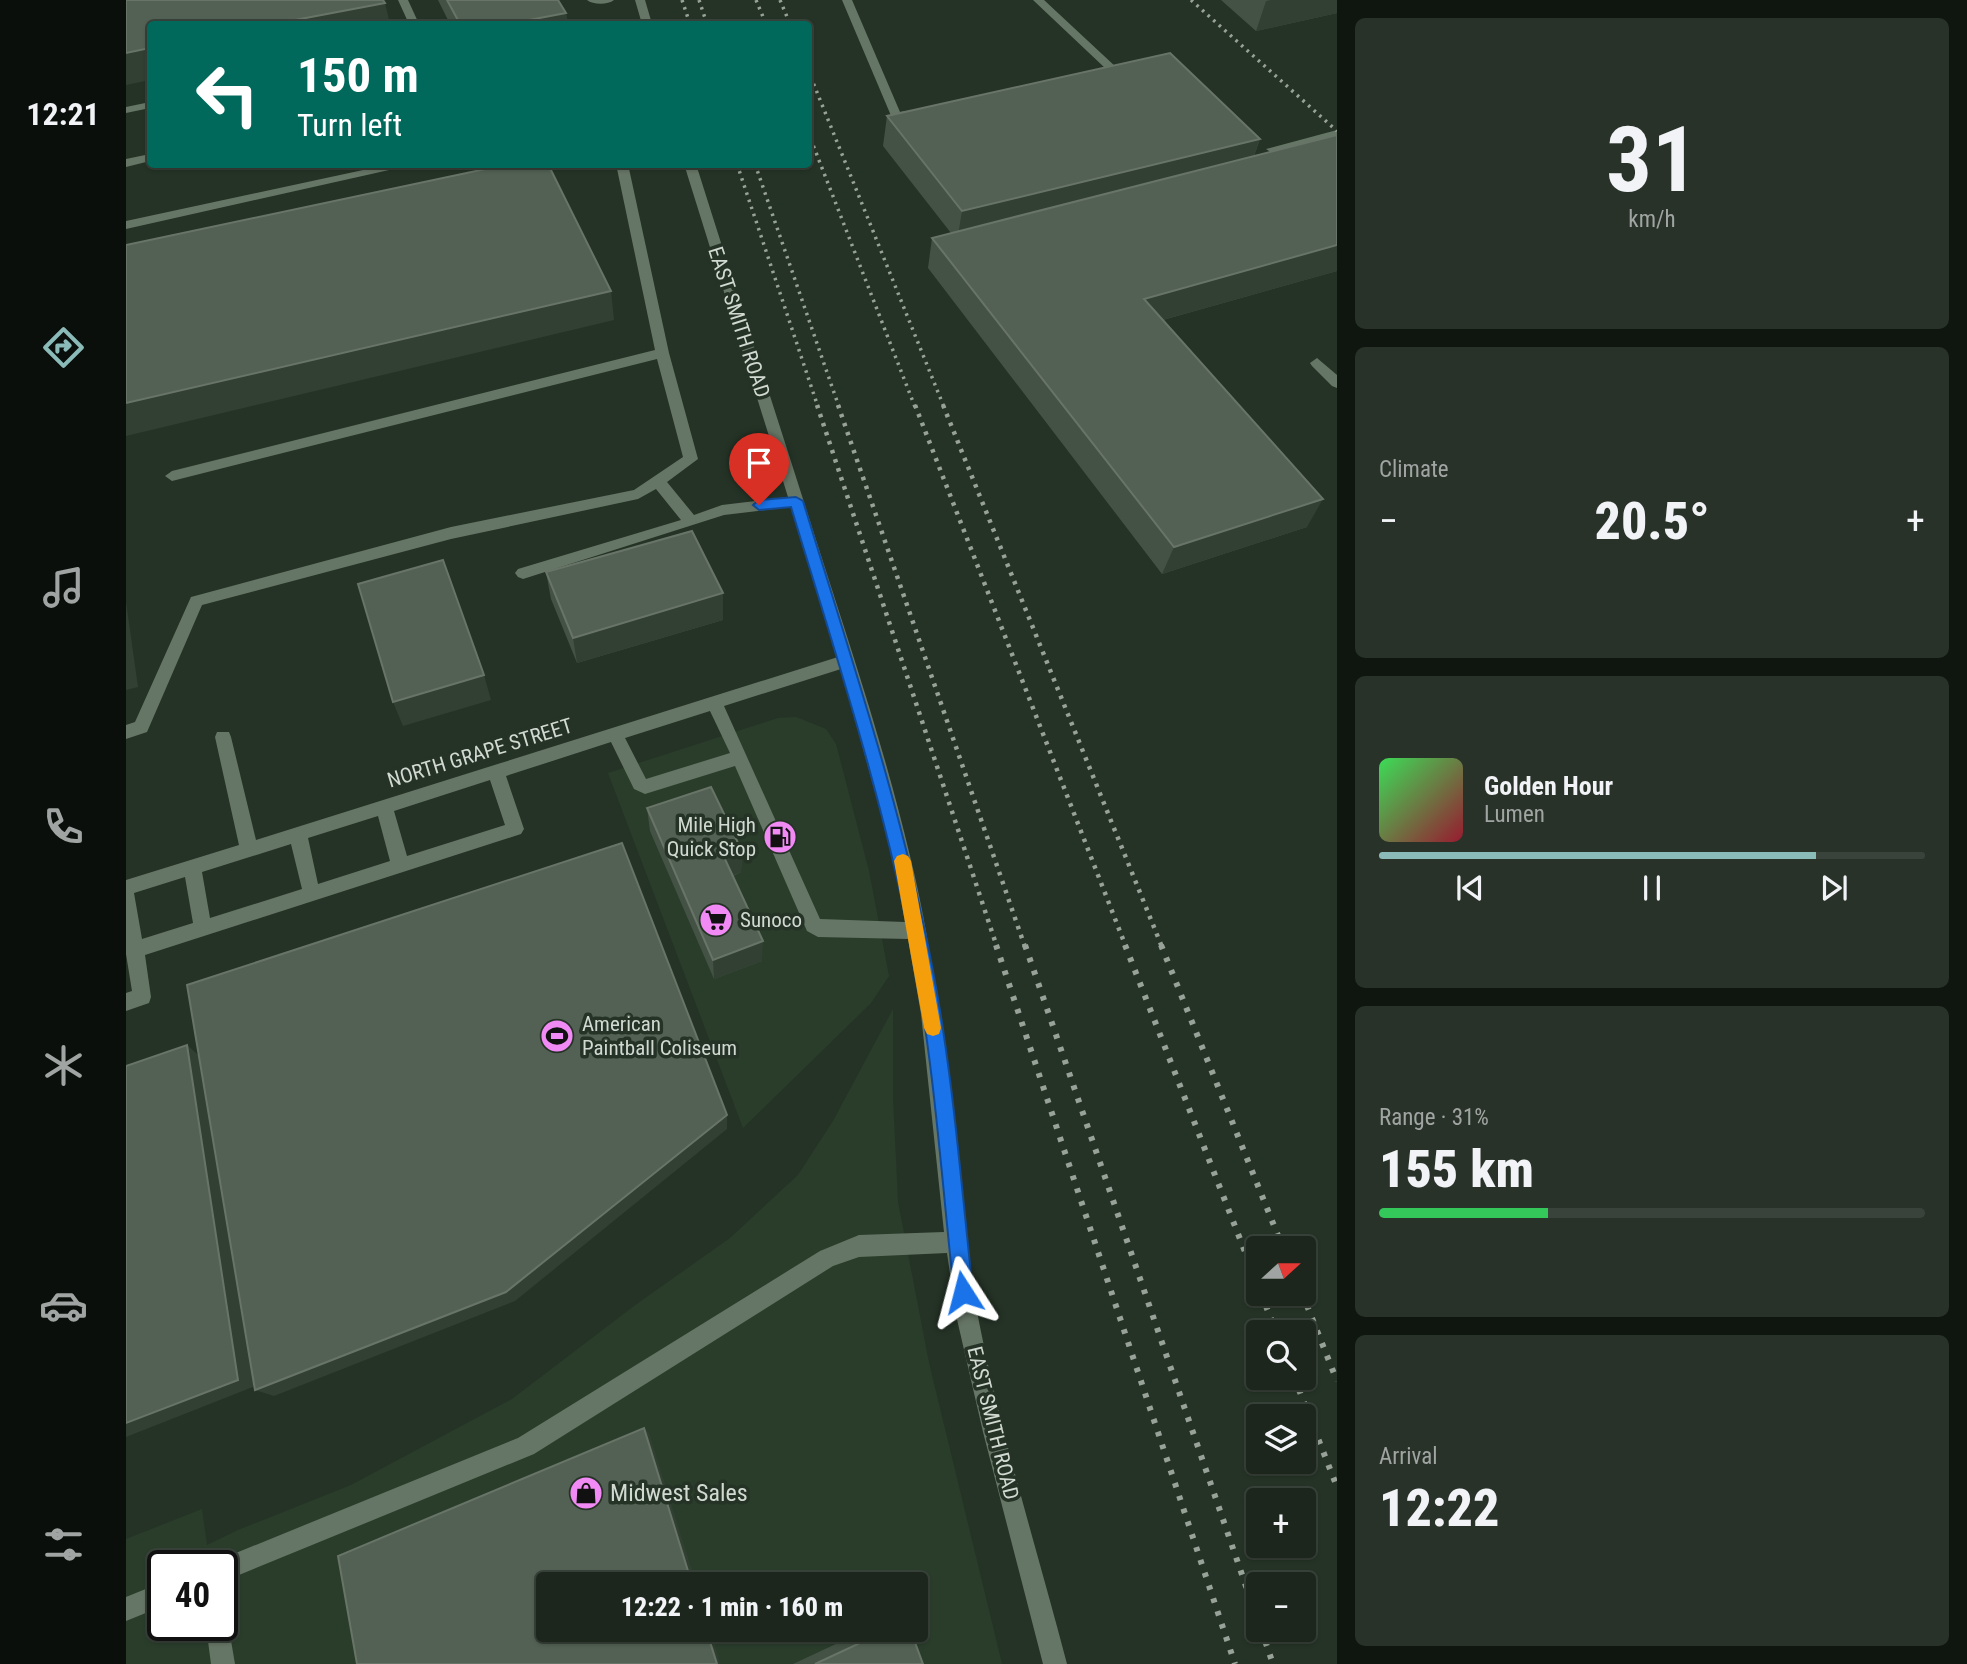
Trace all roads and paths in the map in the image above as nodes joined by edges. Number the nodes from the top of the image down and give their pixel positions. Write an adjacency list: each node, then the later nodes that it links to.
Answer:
1 (403, 0): 7 (street)
2 (592, 0): 3 (street)
3 (609, 0)
4 (640, 0): 8 (street)
5 (847, 0): 12 (street)
6 (1038, 0): 9 (street)
7 (413, 21)
8 (646, 21)
9 (1086, 76)
10 (147, 106): 11 (street)
11 (126, 110)
12 (923, 110)
13 (1337, 133): 14 (street)
14 (1272, 149)
15 (147, 159): 16 (street)
16 (126, 163)
17 (391, 168): 20 (street)
18 (623, 168): 21 (street)
19 (691, 168): 26 (street, EAST SMITH ROAD)
20 (126, 225)
21 (662, 353): 24 (street); 25 (street)
22 (1317, 363): 23 (street)
23 (1337, 383)
24 (172, 476)
25 (657, 480): 27 (street); 31 (street)
26 (796, 501): 27 (street); 29 (street, EAST SMITH ROAD)
27 (691, 522): 28 (street)
28 (523, 573)
29 (847, 661): 30 (street, NORTH GRAPE STREET); 45 (street, EAST SMITH ROAD)
30 (714, 703): 32 (street, NORTH GRAPE STREET); 34 (street)
31 (126, 732)
32 (615, 734): 34 (street); 35 (street, NORTH GRAPE STREET)
33 (223, 737): 38 (street)
34 (740, 757): 45 (street)
35 (496, 772): 36 (street, NORTH GRAPE STREET); 40 (street)
36 (384, 807): 37 (street, NORTH GRAPE STREET); 40 (street)
37 (298, 834): 38 (street, NORTH GRAPE STREET); 43 (street)
38 (249, 849): 39 (street, NORTH GRAPE STREET)
39 (192, 867): 41 (street, NORTH GRAPE STREET); 44 (street)
40 (401, 867): 43 (street)
41 (126, 888)
42 (126, 895): 46 (street)
43 (312, 895): 44 (street)
44 (203, 929): 46 (street)
45 (916, 931): 48 (street, EAST SMITH ROAD)
46 (135, 950): 47 (street)
47 (126, 1002)
48 (956, 1242): 49 (street); 54 (street, EAST SMITH ROAD)
49 (238, 1563)
50 (147, 1600): 51 (street)
51 (126, 1609)
52 (220, 1641): 53 (street)
53 (223, 1664)
54 (1055, 1664)

